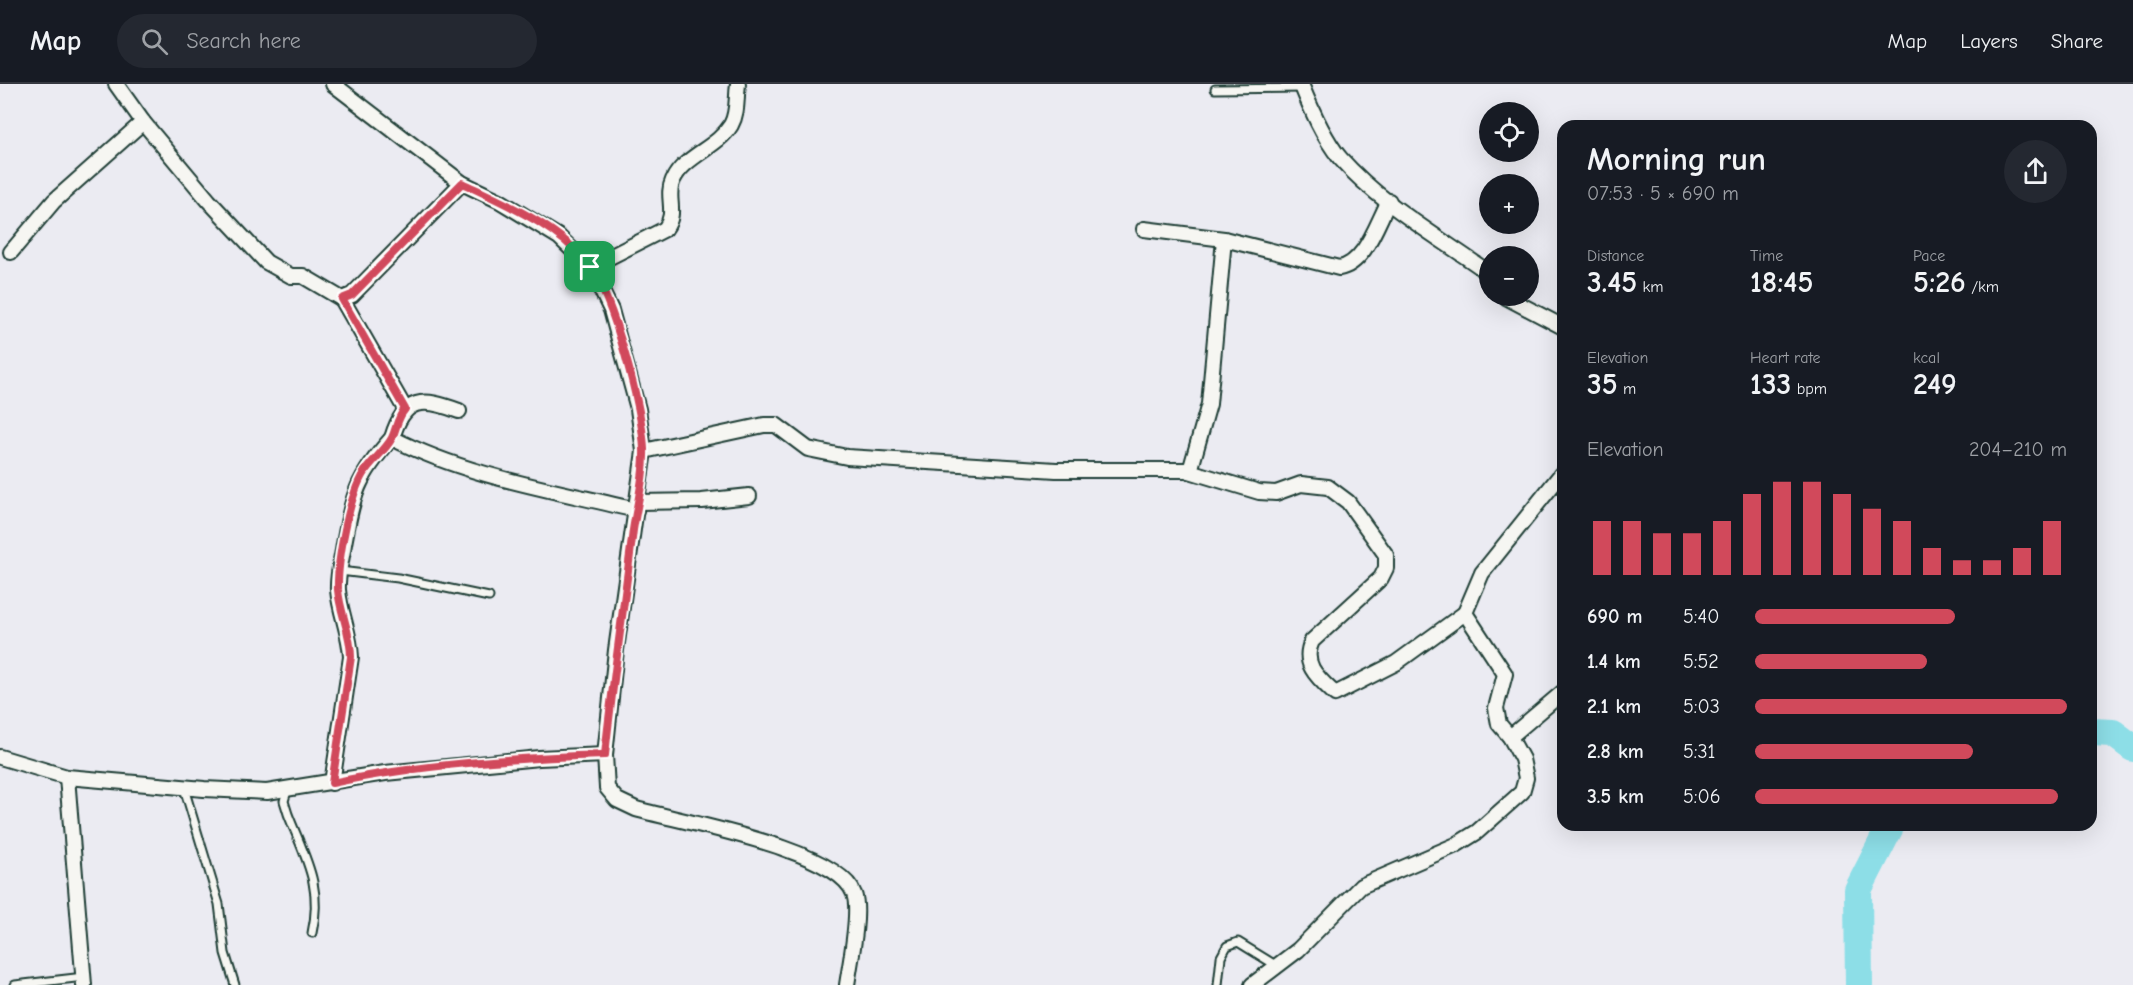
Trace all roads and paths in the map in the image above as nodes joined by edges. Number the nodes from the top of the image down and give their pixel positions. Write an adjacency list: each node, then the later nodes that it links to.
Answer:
1 (116, 84): 6 (street)
2 (333, 84): 7 (street)
3 (738, 84): 13 (street)
4 (1302, 86): 5 (lane); 8 (street)
5 (1215, 89)
6 (143, 122): 11 (street); 14 (street)
7 (462, 183): 13 (street); 14 (street)
8 (1389, 201): 10 (street); 12 (street)
9 (1144, 229): 10 (street)
10 (1224, 239): 21 (street)
11 (11, 252)
12 (1479, 266)
13 (590, 267): 20 (street)
14 (342, 299): 17 (street)
15 (1523, 306): 16 (street)
16 (1557, 324)
17 (405, 409): 18 (street); 19 (street)
18 (459, 411)
19 (392, 438): 24 (street); 25 (street)
20 (644, 451): 21 (street); 24 (street)
21 (1190, 471): 27 (street)
22 (1557, 479): 27 (street)
23 (749, 496): 24 (street)
24 (636, 506): 30 (street)
25 (340, 571): 26 (lane); 33 (street)
26 (489, 597)
27 (1465, 613): 29 (street)
28 (1557, 697): 29 (street)
29 (1510, 737): 37 (street)
30 (605, 755): 33 (street); 41 (street)
31 (0, 757): 32 (street)
32 (67, 777): 34 (street); 38 (street)
33 (332, 783): 35 (street)
34 (184, 788): 35 (street); 40 (lane)
35 (287, 791): 36 (lane)
36 (312, 933)
37 (1277, 966): 42 (lane); 43 (street)
38 (84, 981): 39 (lane)
39 (15, 985)
40 (235, 985)
41 (847, 985)
42 (1218, 985)
43 (1252, 985)

